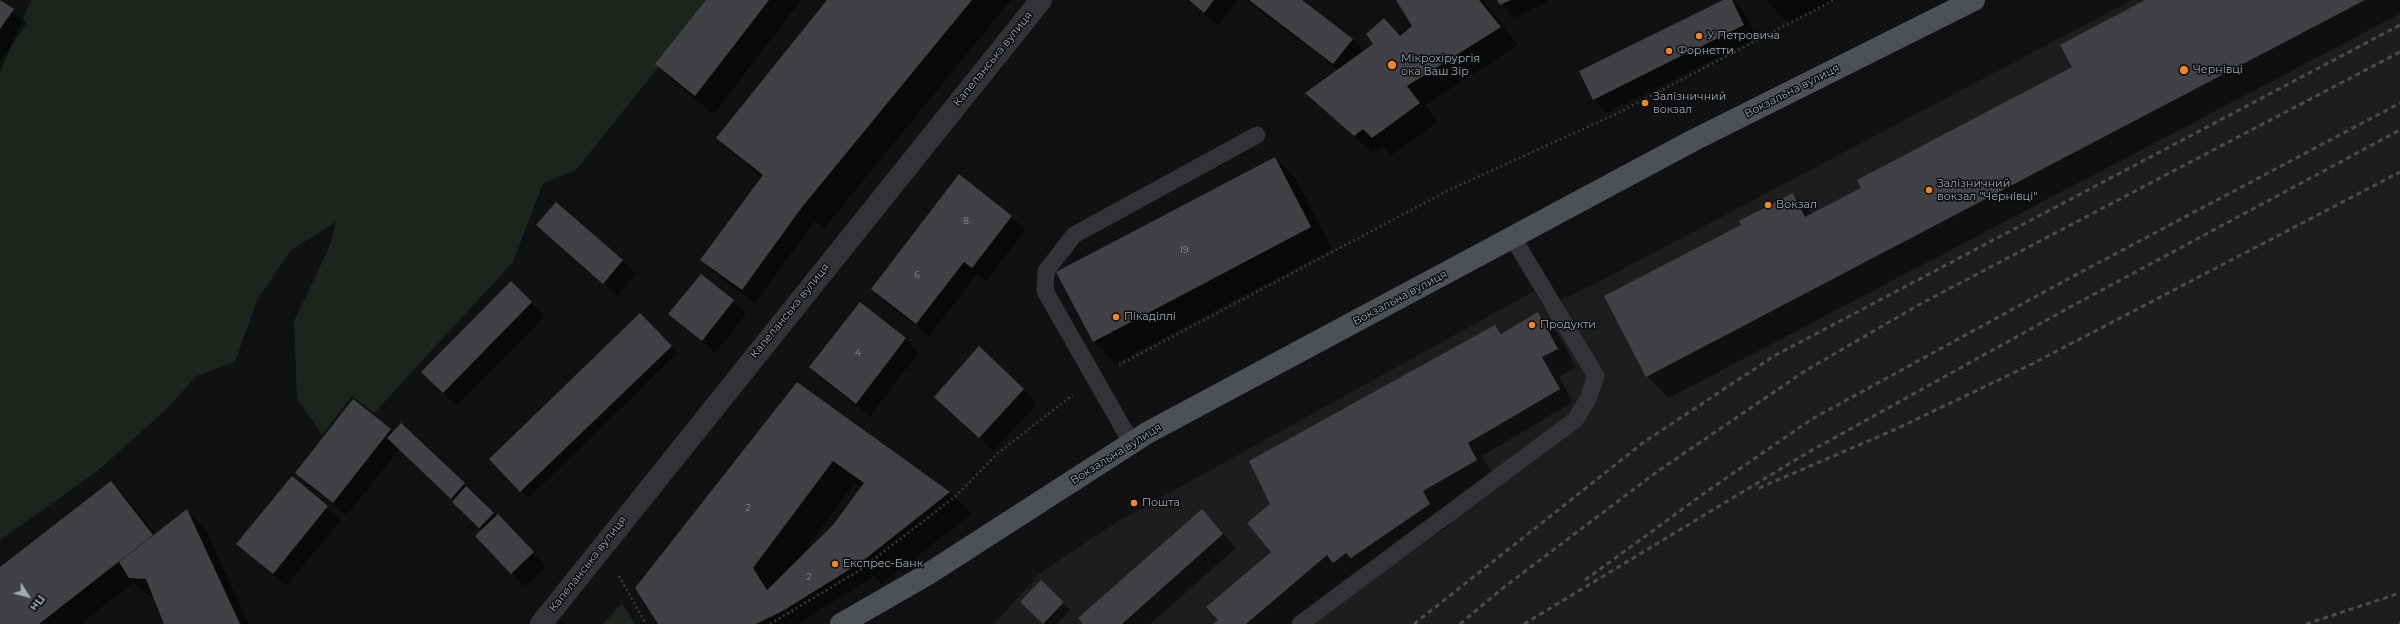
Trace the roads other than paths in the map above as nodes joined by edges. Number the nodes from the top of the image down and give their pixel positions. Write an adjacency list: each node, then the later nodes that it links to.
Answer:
1 (1041, 0): 6 (street, Капеланська вулиця)
2 (1974, 0): 4 (main road, Вокзальна вулиця)
3 (1257, 135): 5 (lane)
4 (1513, 238): 5 (main road, Вокзальна вулиця); 8 (lane)
5 (1131, 442): 7 (main road, Вокзальна вулиця)
6 (541, 624)
7 (841, 624)
8 (1300, 624)

